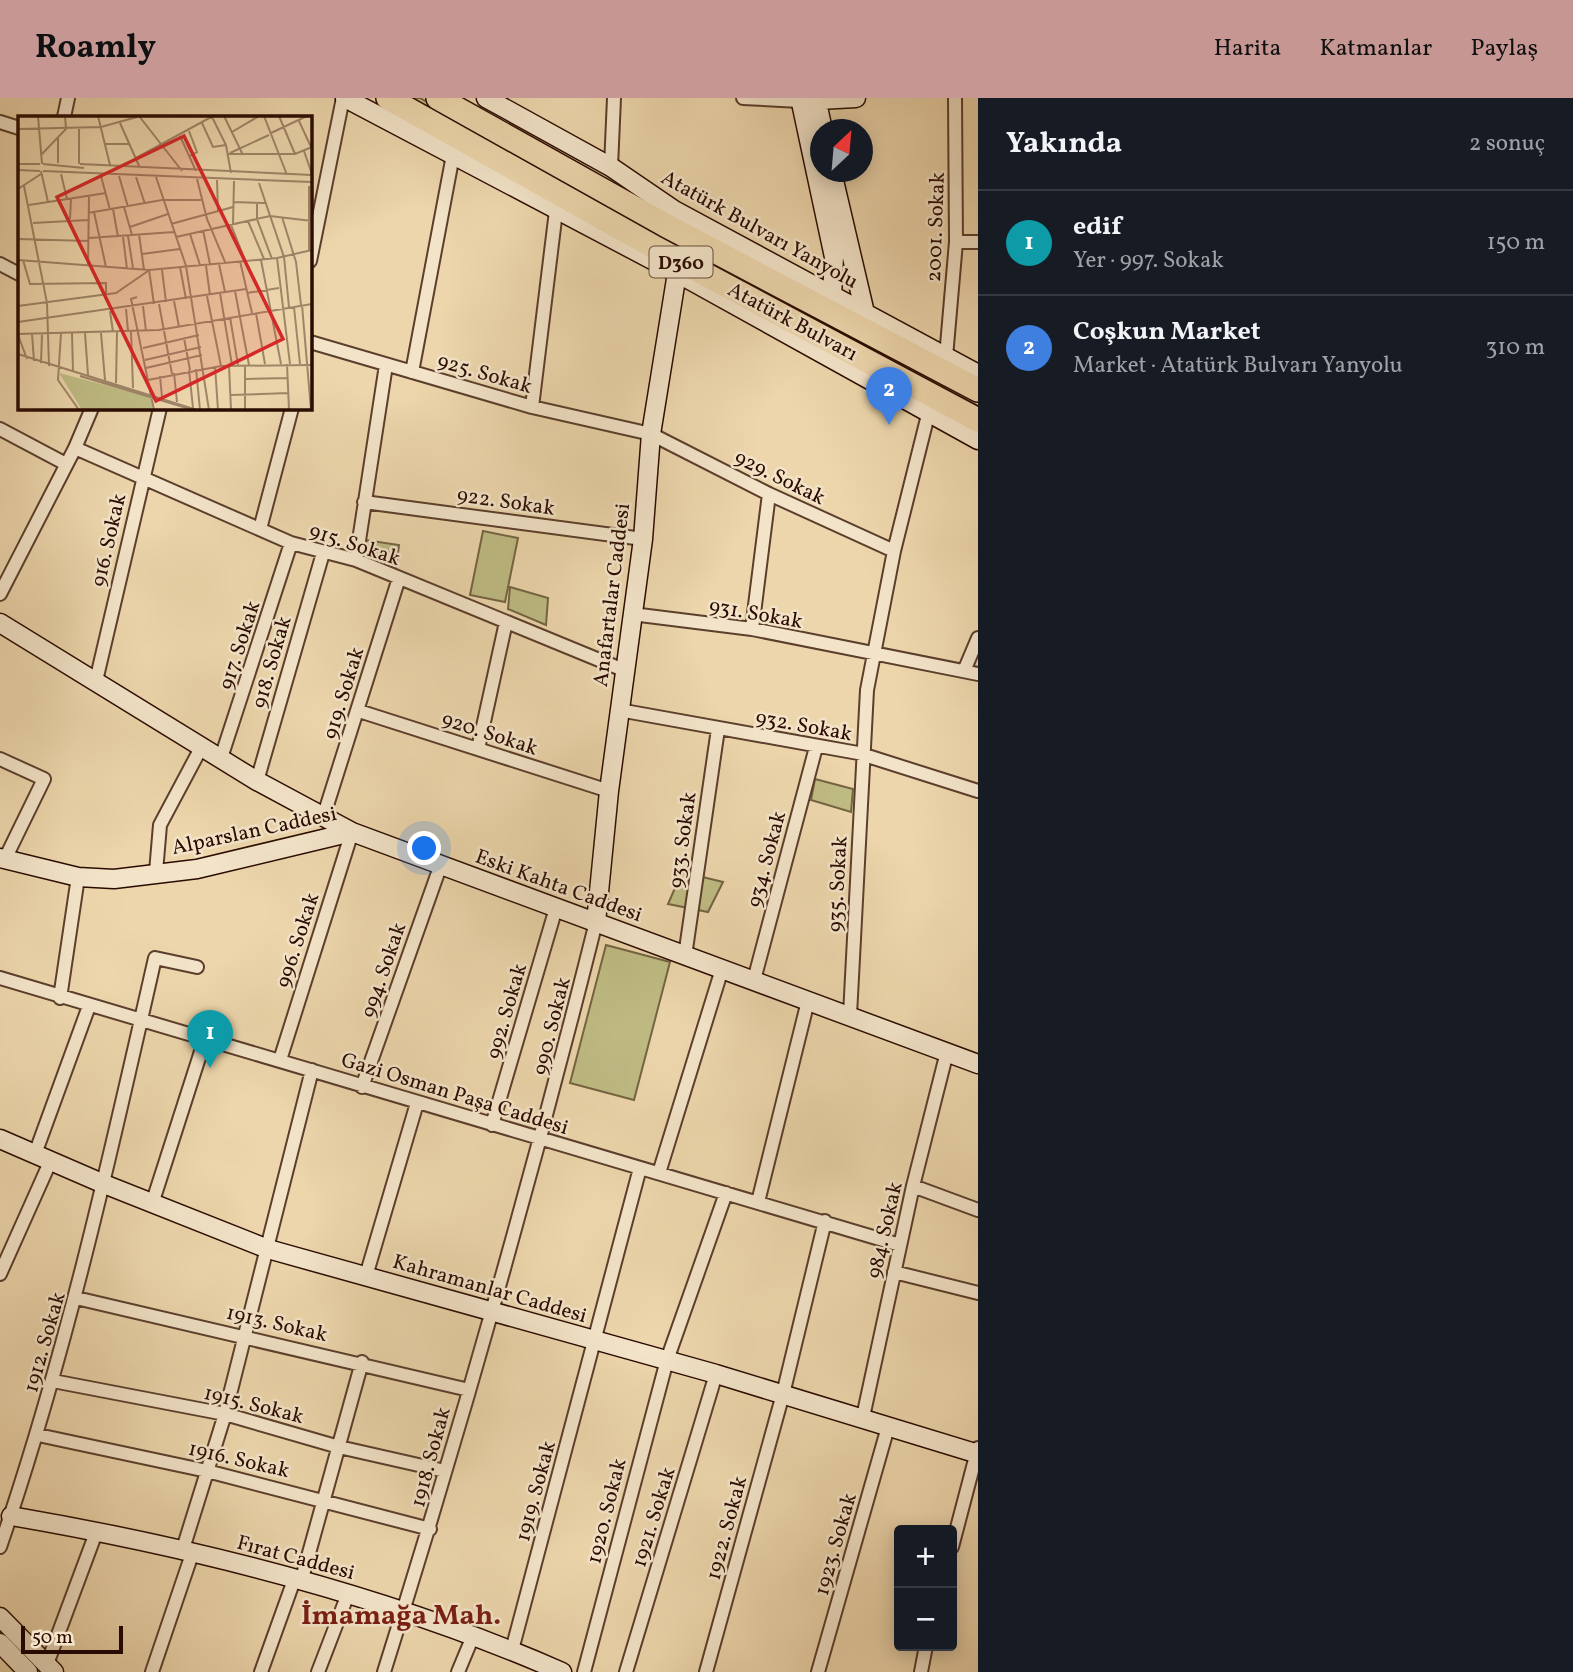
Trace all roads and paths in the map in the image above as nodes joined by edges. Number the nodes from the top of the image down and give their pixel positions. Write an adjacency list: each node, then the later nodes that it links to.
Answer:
1 (68, 98): 11 (street)
2 (344, 98): 15 (street); 19 (street)
3 (388, 98): 39 (highway, Atatürk Bulvarı / D360)
4 (438, 98): 33 (highway, Atatürk Bulvarı / D360)
5 (486, 98): 16 (street, Atatürk Bulvarı Yanyolu)
6 (614, 98): 16 (street)
7 (743, 98): 10 (street)
8 (856, 98): 10 (street)
9 (955, 98): 20 (street, 2001. Sokak)
10 (808, 99): 12 (street); 26 (street)
11 (64, 116)
12 (817, 119)
13 (0, 122): 14 (street)
14 (18, 128)
15 (453, 155): 18 (street); 31 (street)
16 (611, 167): 26 (street, Atatürk Bulvarı Yanyolu)
17 (834, 182): 27 (street)
18 (556, 211): 25 (street); 34 (street)
19 (315, 217): 22 (street)
20 (956, 242): 21 (street); 29 (street, 2001. Sokak)
21 (978, 242)
22 (312, 243)
23 (0, 264): 24 (street)
24 (18, 271)
25 (677, 273): 38 (street); 41 (street, Anafartalar Caddesi)
26 (832, 296): 27 (street, Atatürk Bulvarı Yanyolu)
27 (865, 313): 29 (street, Atatürk Bulvarı Yanyolu)
28 (312, 343): 30 (street, 925. Sokak)
29 (946, 357): 32 (street, Atatürk Bulvarı Yanyolu)
30 (386, 365): 31 (street, 925. Sokak); 47 (street)
31 (412, 372): 34 (street, 925. Sokak)
32 (978, 374)
33 (978, 390)
34 (532, 407): 41 (street, 925. Sokak)
35 (91, 410): 43 (street)
36 (159, 410): 45 (street, 916. Sokak)
37 (291, 410): 48 (street)
38 (929, 411): 42 (street); 51 (street)
39 (978, 420)
40 (0, 429): 44 (street)
41 (651, 434): 46 (street, 929. Sokak); 49 (street, Anafartalar Caddesi)
42 (978, 440)
43 (75, 448): 44 (street); 45 (street, 915. Sokak)
44 (65, 464): 55 (street)
45 (141, 479): 48 (street, 915. Sokak); 65 (street, 916. Sokak)
46 (769, 494): 51 (street, 929. Sokak); 59 (street)
47 (364, 502): 49 (street, 922. Sokak); 53 (street)
48 (260, 529): 50 (street, 915. Sokak)
49 (643, 539): 56 (street, Anafartalar Caddesi)
50 (291, 543): 52 (street, 915. Sokak); 73 (street, 917. Sokak)
51 (894, 551): 61 (street)
52 (323, 553): 53 (street, 915. Sokak); 75 (street, 918. Sokak)
53 (356, 560): 54 (street, 915. Sokak)
54 (399, 578): 57 (street, 915. Sokak); 67 (street, 919. Sokak)
55 (0, 594)
56 (632, 614): 59 (street, 931. Sokak); 62 (street, Anafartalar Caddesi)
57 (506, 622): 62 (street, 915. Sokak); 71 (street)
58 (0, 623): 65 (street, Eski Kahta Caddesi)
59 (752, 629): 61 (street, 931. Sokak)
60 (978, 638): 63 (street)
61 (874, 655): 63 (street, 931. Sokak); 72 (street, 935. Sokak)
62 (626, 671): 66 (street, Anafartalar Caddesi)
63 (964, 671): 64 (street, 931. Sokak)
64 (978, 674)
65 (96, 681): 69 (street, Eski Kahta Caddesi)
66 (620, 709): 68 (street, 932. Sokak); 76 (street, Anafartalar Caddesi)
67 (359, 711): 71 (street, 920. Sokak); 78 (street, 919. Sokak)
68 (718, 729): 70 (street, 932. Sokak); 86 (street, 933. Sokak)
69 (202, 746): 73 (street, Eski Kahta Caddesi); 82 (street)
70 (816, 747): 72 (street, 932. Sokak); 90 (street, 934. Sokak)
71 (478, 749): 76 (street, 920. Sokak)
72 (863, 756): 77 (street, 932. Sokak); 94 (street, 935. Sokak)
73 (221, 758): 75 (street, Eski Kahta Caddesi)
74 (0, 759): 80 (street)
75 (257, 781): 78 (street, Eski Kahta Caddesi)
76 (609, 791): 85 (street, Anafartalar Caddesi)
77 (978, 791)
78 (323, 818): 79 (street, Eski Kahta Caddesi)
79 (352, 832): 81 (street, Eski Kahta Caddesi); 82 (street, Alparslan Caddesi); 98 (street, 996. Sokak)
80 (2, 858): 83 (street, Alparslan Caddesi)
81 (440, 867): 84 (street, Eski Kahta Caddesi); 101 (street, 994. Sokak)
82 (156, 872): 83 (street, Alparslan Caddesi)
83 (78, 877): 91 (street)
84 (556, 908): 85 (street, Eski Kahta Caddesi); 103 (street, 992. Sokak)
85 (597, 922): 86 (street, Eski Kahta Caddesi); 105 (street, 990. Sokak)
86 (685, 956): 88 (street, Eski Kahta Caddesi)
87 (197, 967): 95 (street, 1912. Sokak)
88 (722, 970): 90 (street, Eski Kahta Caddesi); 108 (street)
89 (0, 978): 91 (street, Gazi Osman Paşa Caddesi)
90 (754, 980): 92 (street, Eski Kahta Caddesi)
91 (60, 998): 93 (street, Gazi Osman Paşa Caddesi)
92 (808, 1001): 94 (street, Eski Kahta Caddesi); 112 (street)
93 (89, 1006): 95 (street, Gazi Osman Paşa Caddesi); 106 (street)
94 (850, 1015): 97 (street, Eski Kahta Caddesi)
95 (141, 1022): 96 (street, Gazi Osman Paşa Caddesi); 109 (street, 1912. Sokak)
96 (205, 1039): 98 (street, Gazi Osman Paşa Caddesi); 113 (street)
97 (947, 1052): 99 (street, Eski Kahta Caddesi); 110 (street, 984. Sokak)
98 (280, 1060): 100 (street, Gazi Osman Paşa Caddesi)
99 (978, 1064)
100 (312, 1070): 101 (street, Gazi Osman Paşa Caddesi); 117 (street)
101 (362, 1087): 102 (street, Gazi Osman Paşa Caddesi)
102 (417, 1103): 103 (street, Gazi Osman Paşa Caddesi); 120 (street)
103 (492, 1125): 105 (street, Gazi Osman Paşa Caddesi)
104 (0, 1139): 106 (street, Kahramanlar Caddesi)
105 (542, 1139): 107 (street, Gazi Osman Paşa Caddesi); 123 (street, 990. Sokak)
106 (43, 1157): 109 (street, Kahramanlar Caddesi); 119 (street)
107 (640, 1168): 108 (street, Gazi Osman Paşa Caddesi); 125 (street, 1919. Sokak)
108 (659, 1173): 111 (street, Gazi Osman Paşa Caddesi)
109 (104, 1184): 113 (street, Kahramanlar Caddesi); 122 (street, 1912. Sokak)
110 (913, 1186): 114 (street); 116 (street, 984. Sokak)
111 (726, 1193): 112 (street, Gazi Osman Paşa Caddesi); 126 (street, 1920. Sokak)
112 (758, 1202): 115 (street, Gazi Osman Paşa Caddesi)
113 (152, 1204): 117 (street, Kahramanlar Caddesi)
114 (978, 1210)
115 (825, 1221): 116 (street, Gazi Osman Paşa Caddesi); 131 (street, 1922. Sokak)
116 (900, 1245): 118 (street, 984. Sokak)
117 (268, 1249): 120 (street, Kahramanlar Caddesi); 124 (street)
118 (894, 1272): 121 (street); 133 (street, 984. Sokak)
119 (0, 1274)
120 (366, 1276): 123 (street, Kahramanlar Caddesi)
121 (978, 1293)
122 (76, 1298): 124 (street, 1913. Sokak); 129 (street, 1912. Sokak)
123 (492, 1313): 125 (street, Kahramanlar Caddesi); 130 (street, 1918. Sokak)
124 (243, 1335): 127 (street, 1913. Sokak); 132 (street)
125 (595, 1342): 126 (street, Kahramanlar Caddesi); 153 (street, 1919. Sokak)
126 (667, 1360): 128 (street, Kahramanlar Caddesi); 163 (street, 1920. Sokak)
127 (362, 1362): 130 (street, 1913. Sokak); 136 (street)
128 (716, 1374): 131 (street, Kahramanlar Caddesi); 164 (street, 1921. Sokak)
129 (53, 1381): 132 (street, 1915. Sokak); 135 (street, 1912. Sokak)
130 (469, 1390): 139 (street, 1918. Sokak)
131 (783, 1394): 133 (street, Kahramanlar Caddesi); 165 (street, 1922. Sokak)
132 (225, 1415): 136 (street, 1915. Sokak); 138 (street)
133 (863, 1417): 134 (street, Kahramanlar Caddesi)
134 (888, 1427): 137 (street, Kahramanlar Caddesi); 166 (street, 1923. Sokak)
135 (37, 1435): 138 (street, 1916. Sokak); 141 (street, 1912. Sokak)
136 (340, 1447): 139 (street, 1915. Sokak); 140 (street)
137 (978, 1452): 143 (street)
138 (207, 1471): 140 (street, 1916. Sokak); 146 (street)
139 (445, 1471): 142 (street, 1918. Sokak)
140 (325, 1499): 142 (street, 1916. Sokak); 147 (street)
141 (11, 1516): 144 (street, Fırat Caddesi); 145 (street, 1912. Sokak)
142 (430, 1529): 149 (street, 1918. Sokak)
143 (957, 1529)
144 (97, 1530): 146 (street, Fırat Caddesi); 155 (street)
145 (0, 1547)
146 (187, 1553): 147 (street, Fırat Caddesi); 157 (street)
147 (297, 1581): 148 (street, Fırat Caddesi); 158 (street)
148 (348, 1594): 149 (street, Fırat Caddesi); 159 (street)
149 (403, 1610): 151 (street, Fırat Caddesi); 160 (street, 1918. Sokak)
150 (0, 1617): 155 (street)
151 (473, 1636): 153 (street, Fırat Caddesi); 161 (street)
152 (0, 1643): 156 (street)
153 (512, 1650): 162 (street, Fırat Caddesi)
154 (925, 1651): 167 (street)
155 (51, 1668)
156 (28, 1672)
157 (152, 1672)
158 (261, 1672)
159 (318, 1672)
160 (384, 1672)
161 (458, 1672)
162 (562, 1672)
163 (584, 1672)
164 (626, 1672)
165 (706, 1672)
166 (818, 1672)
167 (921, 1672)

